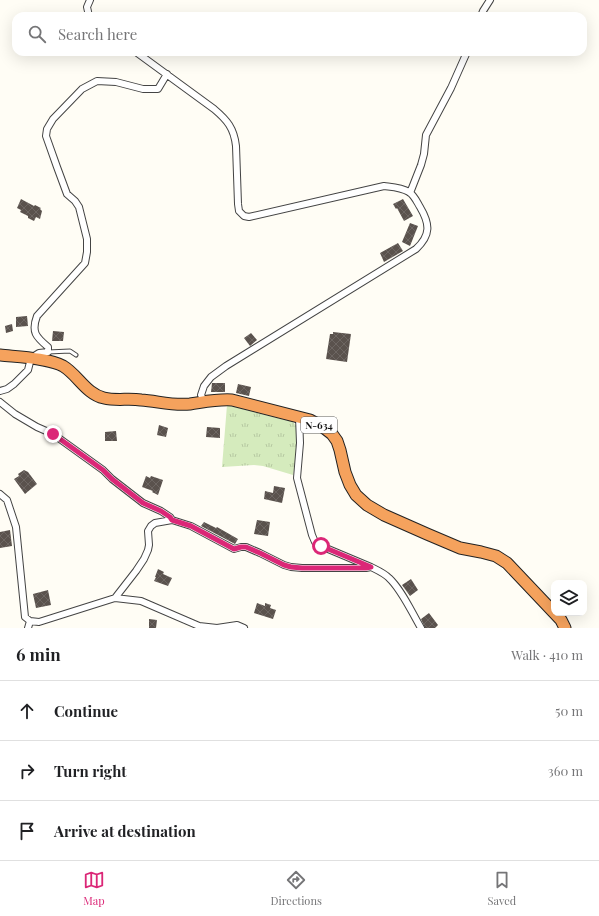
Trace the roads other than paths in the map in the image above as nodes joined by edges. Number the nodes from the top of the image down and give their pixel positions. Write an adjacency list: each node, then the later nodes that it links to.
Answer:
1 (90, 0): 3 (street)
2 (490, 0): 4 (street)
3 (89, 12)
4 (483, 12)
5 (142, 56): 7 (street)
6 (465, 56): 8 (street)
7 (167, 74): 8 (street); 9 (street)
8 (410, 193): 14 (street)
9 (48, 352): 11 (lane); 12 (street)
10 (0, 355): 12 (highway, N-634)
11 (76, 355)
12 (31, 358): 13 (street); 14 (highway, N-634)
13 (0, 391)
14 (204, 401): 16 (highway, N-634)
15 (0, 402): 18 (street)
16 (299, 417): 19 (street); 24 (highway, N-634)
17 (0, 494): 21 (street)
18 (172, 520): 19 (street); 20 (street)
19 (371, 567): 23 (street)
20 (115, 598): 21 (street); 22 (street)
21 (29, 625)
22 (244, 628)
23 (421, 628)
24 (565, 628)

